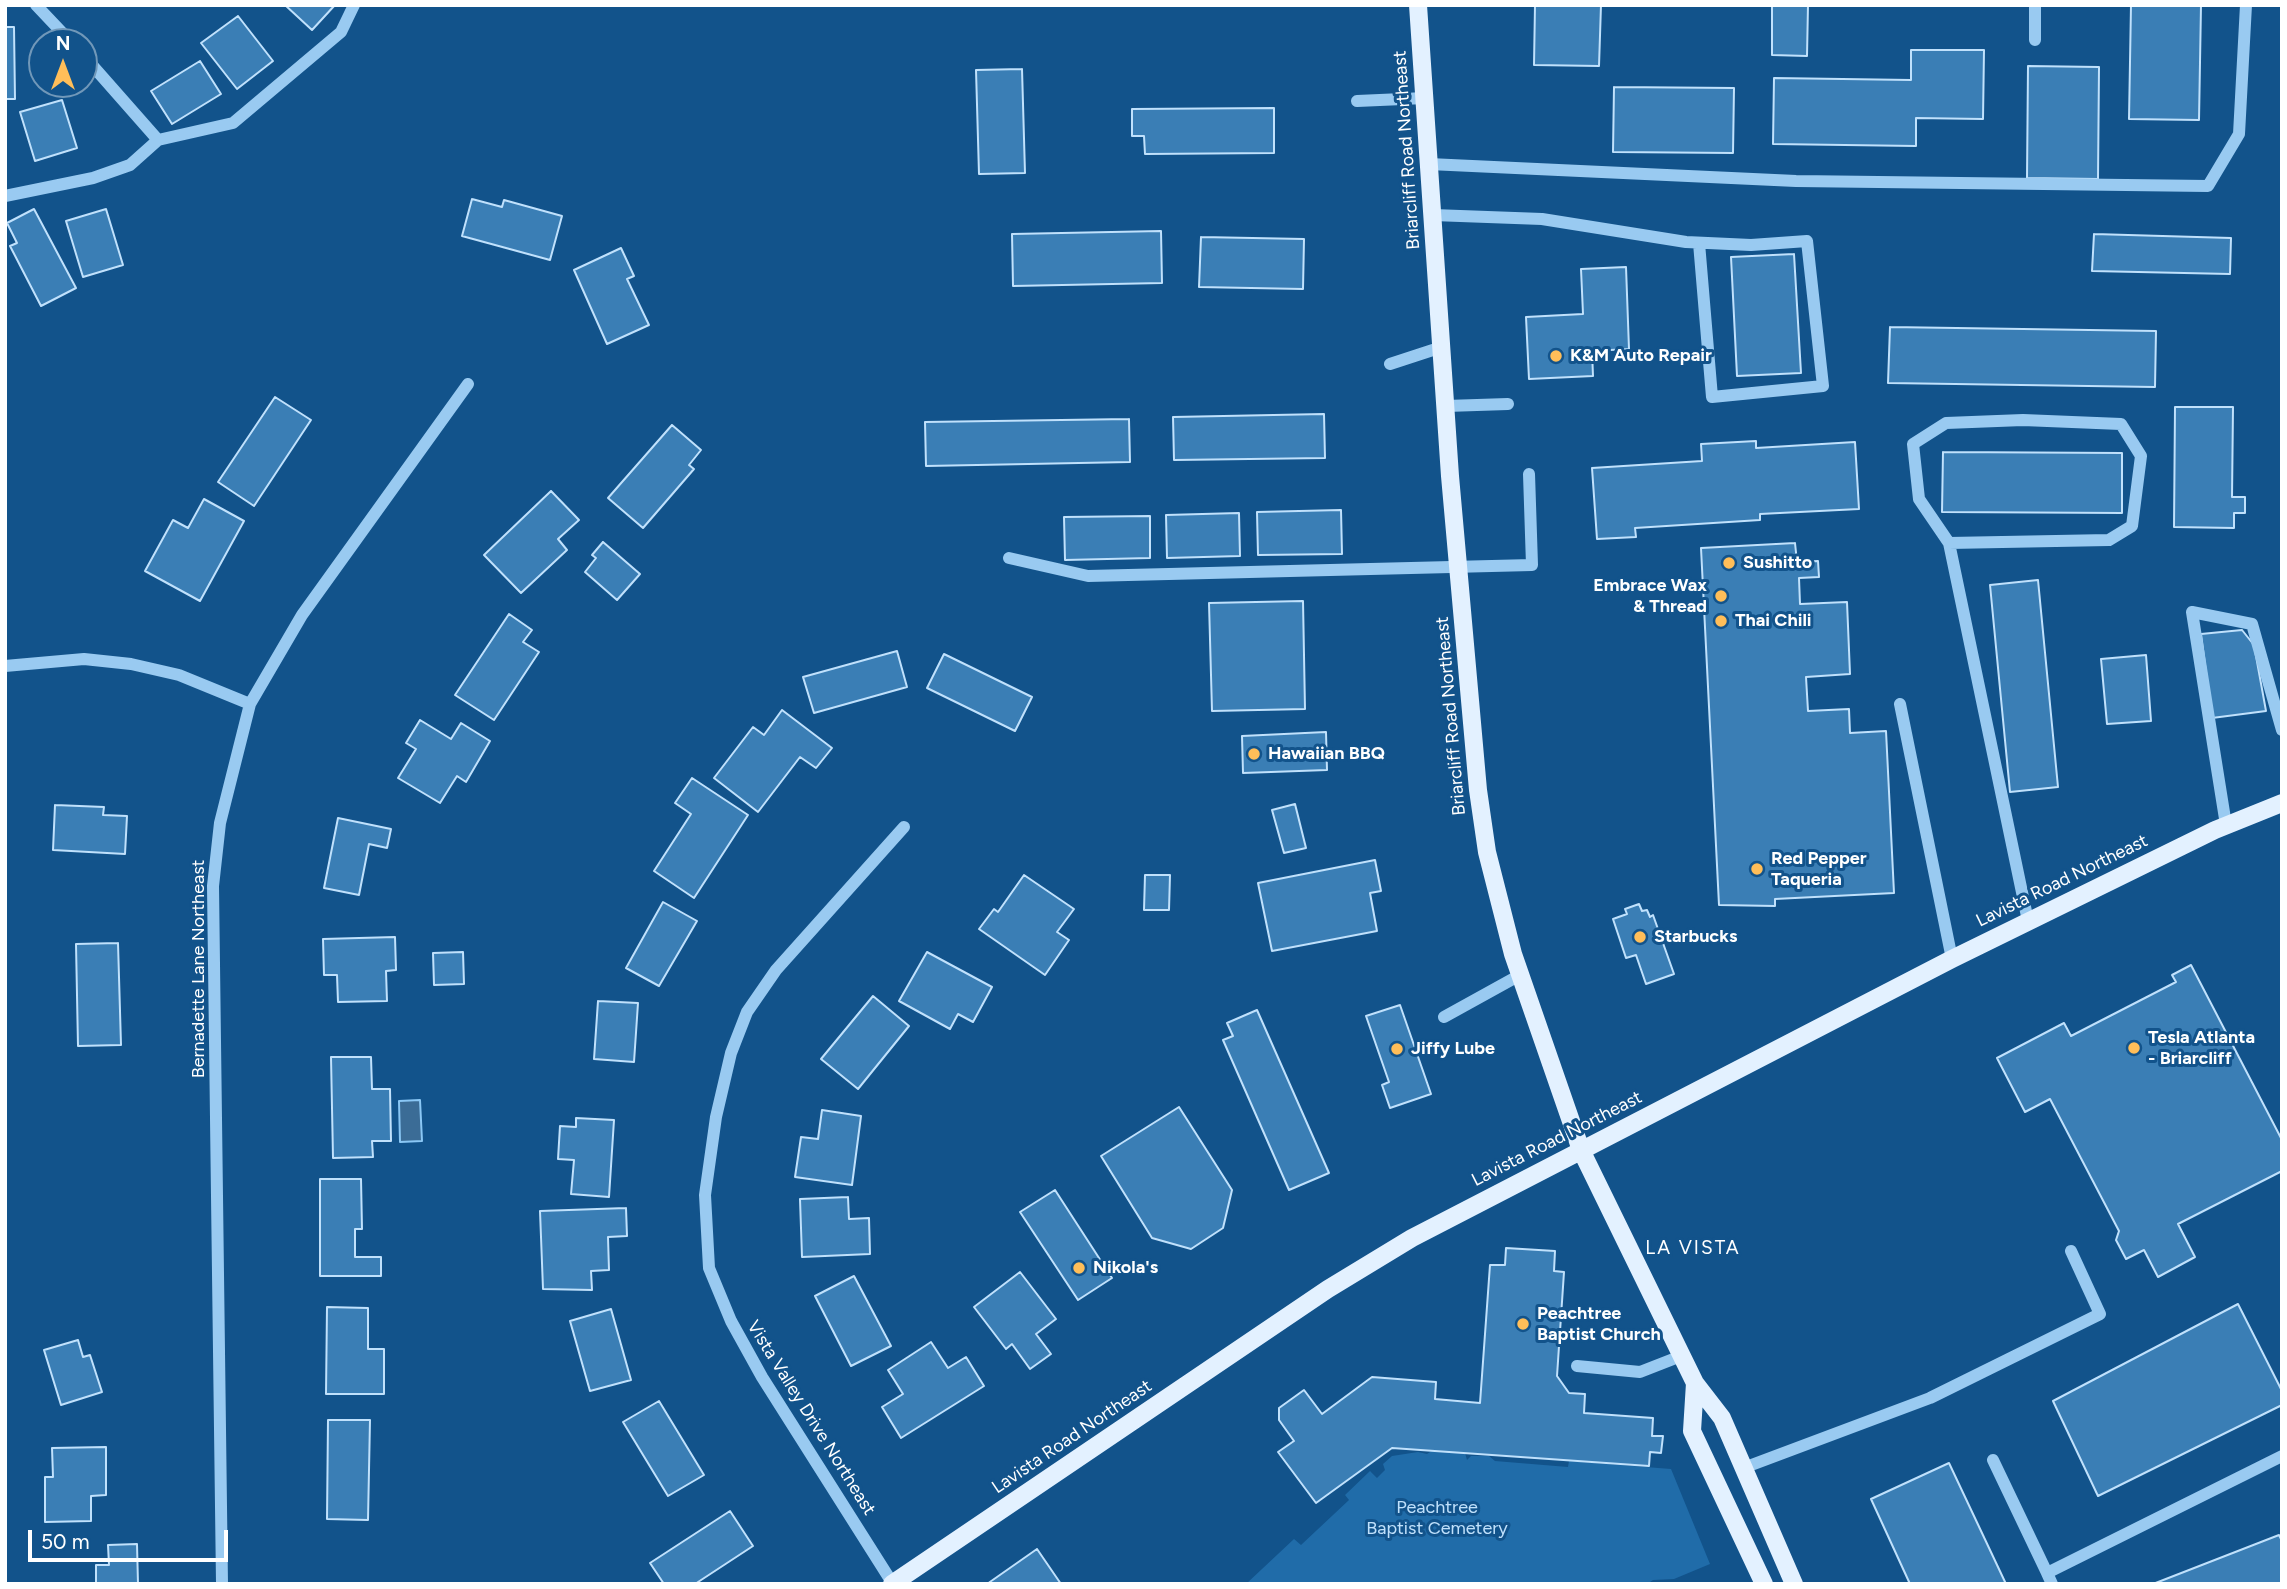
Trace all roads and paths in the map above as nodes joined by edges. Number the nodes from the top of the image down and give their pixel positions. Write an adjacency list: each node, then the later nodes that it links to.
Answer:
1 (36, 5): 6 (street)
2 (354, 5): 11 (street)
3 (1418, 5): 9 (main road, Briarcliff Road Northeast)
4 (2035, 5): 7 (street)
5 (2246, 5): 12 (street)
6 (58, 28)
7 (2035, 40)
8 (98, 72): 11 (street)
9 (1425, 98): 10 (street); 12 (main road, Briarcliff Road Northeast)
10 (1357, 101)
11 (158, 140): 13 (street)
12 (1429, 164): 14 (main road, Briarcliff Road Northeast)
13 (5, 195)
14 (1433, 215): 15 (street); 16 (main road, Briarcliff Road Northeast)
15 (1699, 243): 15 (street)
16 (1442, 347): 17 (street); 20 (main road, Briarcliff Road Northeast)
17 (1390, 364)
18 (468, 384): 26 (street, Bernadette Lane Northeast)
19 (1508, 404): 20 (street)
20 (1446, 405): 24 (main road, Briarcliff Road Northeast)
21 (1529, 474): 24 (street)
22 (1949, 543): 22 (street); 32 (street)
23 (1009, 558): 24 (street)
24 (1458, 566): 34 (main road, Briarcliff Road Northeast)
25 (5, 666): 26 (street)
26 (250, 704): 46 (street, Bernadette Lane Northeast)
27 (1900, 704): 33 (street)
28 (2282, 730): 30 (street)
29 (2282, 803): 30 (main road, Lavista Road Northeast)
30 (2226, 825): 32 (main road, Lavista Road Northeast)
31 (904, 827): 45 (street, Vista Valley Drive Northeast)
32 (2028, 922): 33 (main road, Lavista Road Northeast)
33 (1951, 960): 36 (main road, Lavista Road Northeast)
34 (1520, 975): 35 (street); 36 (main road, Briarcliff Road Northeast)
35 (1444, 1017)
36 (1581, 1150): 38 (main road, Briarcliff Road Northeast); 45 (main road, Lavista Road Northeast)
37 (2071, 1251): 43 (street)
38 (1681, 1356): 39 (street); 40 (main road, Briarcliff Road Northeast)
39 (1577, 1366)
40 (1695, 1383): 43 (main road, Briarcliff Road Northeast); 47 (main road)
41 (2282, 1456): 44 (street)
42 (1993, 1460): 44 (street)
43 (1746, 1467): 48 (main road, Briarcliff Road Northeast)
44 (2049, 1578)
45 (892, 1583)
46 (222, 1584)
47 (1764, 1584)
48 (1794, 1584)

